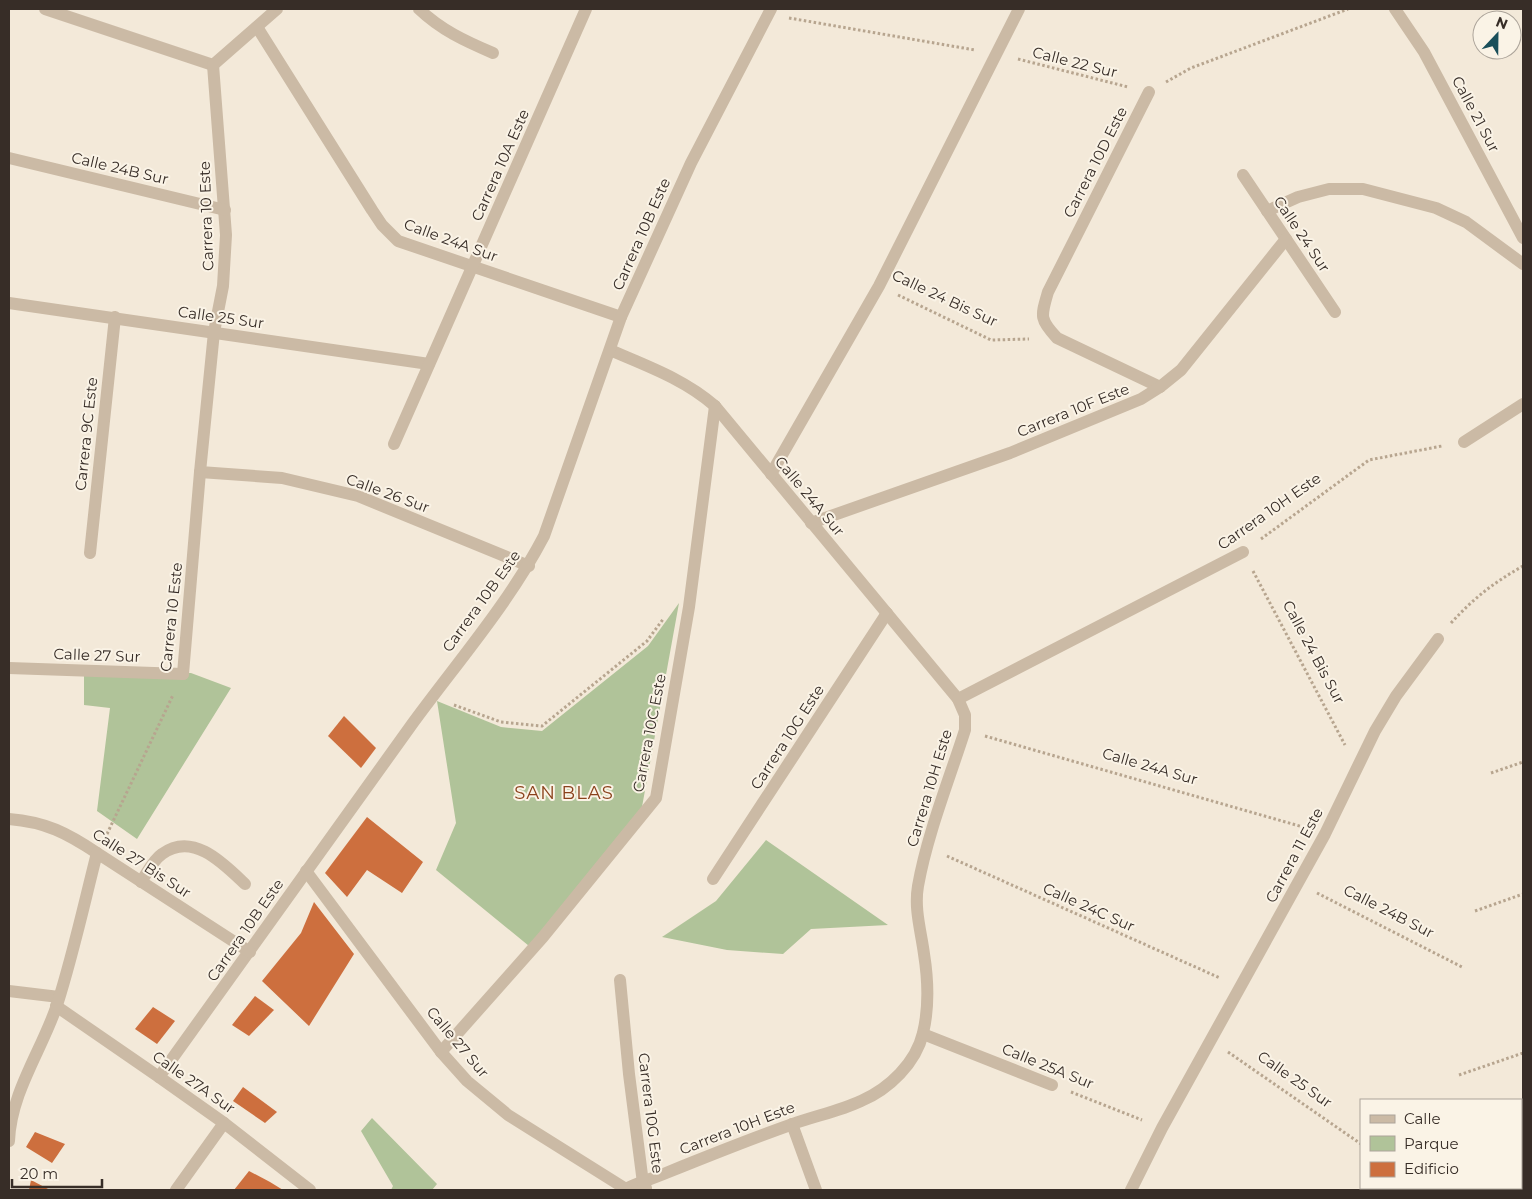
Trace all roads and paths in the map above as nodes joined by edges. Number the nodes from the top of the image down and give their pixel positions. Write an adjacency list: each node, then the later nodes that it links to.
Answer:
1 (45, 9): 12 (street)
2 (277, 9): 9 (street)
3 (419, 9): 10 (street)
4 (586, 9): 21 (street, Carrera 10A Este)
5 (1019, 9): 11 (street)
6 (1348, 9): 13 (path)
7 (1395, 9): 18 (street, Calle 21 Sur)
8 (770, 11): 11 (path); 25 (street, Carrera 10B Este)
9 (257, 27): 12 (street); 21 (street, Calle 24A Sur)
10 (493, 53)
11 (995, 53): 13 (path, Calle 22 Sur); 22 (street)
12 (213, 65): 16 (street, Carrera 10 Este)
13 (1150, 92): 28 (street, Carrera 10D Este)
14 (9, 158): 16 (street, Calle 24B Sur)
15 (1243, 175): 17 (street, Calle 24 Sur)
16 (225, 210): 27 (street, Carrera 10 Este)
17 (1267, 211): 19 (street, Calle 24 Sur); 20 (street)
18 (1523, 238)
19 (1286, 239): 24 (street, Calle 24 Sur); 31 (street, Carrera 10F Este)
20 (1523, 264)
21 (473, 266): 25 (street, Calle 24A Sur); 30 (street, Carrera 10A Este)
22 (879, 286): 28 (path, Calle 24 Bis Sur); 37 (street)
23 (9, 303): 26 (street, Calle 25 Sur)
24 (1335, 312)
25 (621, 316): 29 (street, Carrera 10B Este)
26 (114, 317): 27 (street, Calle 25 Sur); 40 (street, Carrera 9C Este)
27 (214, 332): 30 (street, Calle 25 Sur); 36 (street, Carrera 10 Este)
28 (1057, 338): 31 (street)
29 (610, 350): 33 (street, Calle 24A Sur); 41 (street, Carrera 10B Este)
30 (429, 364): 35 (street, Carrera 10A Este)
31 (1160, 387): 38 (street, Carrera 10F Este)
32 (1523, 404): 34 (street)
33 (714, 406): 37 (street, Calle 24A Sur); 73 (street, Carrera 10C Este)
34 (1464, 442): 39 (path, Carrera 10H Este)
35 (394, 444)
36 (200, 472): 41 (street, Calle 26 Sur); 47 (street, Carrera 10 Este)
37 (771, 474): 38 (street, Calle 24A Sur)
38 (811, 523): 44 (street, Calle 24A Sur)
39 (1243, 552): 49 (street, Carrera 10H Este); 52 (path, Calle 24 Bis Sur)
40 (90, 553)
41 (528, 566): 48 (street, Carrera 10B Este)
42 (1523, 566): 45 (path)
43 (668, 612): 48 (path)
44 (887, 613): 49 (street, Calle 24A Sur); 59 (street, Carrera 10G Este)
45 (1438, 639): 52 (street, Carrera 11 Este)
46 (9, 668): 47 (street, Calle 27 Sur)
47 (183, 674): 57 (path, Carrera 10 Este)
48 (432, 697): 58 (street, Carrera 10B Este)
49 (958, 698): 50 (street, Carrera 10H Este)
50 (965, 730): 55 (path, Calle 24A Sur); 56 (street, Carrera 10H Este)
51 (1523, 762): 53 (path)
52 (1357, 768): 55 (street, Carrera 11 Este)
53 (1491, 773)
54 (9, 819): 57 (street, Calle 27 Bis Sur)
55 (1325, 834): 61 (street, Carrera 11 Este)
56 (928, 847): 68 (path, Calle 24C Sur); 71 (street, Carrera 10H Este)
57 (97, 853): 60 (street, Calle 27 Bis Sur); 70 (street)
58 (306, 871): 65 (street, Carrera 10B Este); 73 (street, Calle 27 Sur)
59 (713, 879)
60 (141, 882): 62 (street); 65 (street, Calle 27 Bis Sur)
61 (1298, 883): 66 (path, Calle 24B Sur); 68 (street, Carrera 11 Este)
62 (245, 884)
63 (1523, 894): 64 (path)
64 (1475, 911)
65 (250, 952): 76 (street, Carrera 10B Este)
66 (1464, 968)
67 (620, 980): 83 (street, Carrera 10G Este)
68 (1241, 988): 72 (street, Carrera 11 Este)
69 (9, 992): 70 (street)
70 (58, 1001): 76 (street, Calle 27A Sur); 81 (street)
71 (923, 1034): 77 (street, Calle 25A Sur); 79 (street, Carrera 10H Este)
72 (1211, 1040): 80 (street, Carrera 11 Este); 82 (path, Calle 25 Sur)
73 (441, 1052): 84 (street, Calle 27 Sur)
74 (1523, 1053): 75 (path)
75 (1458, 1075)
76 (159, 1077): 78 (street, Calle 27A Sur)
77 (1052, 1085): 80 (path, Calle 25A Sur)
78 (224, 1123): 85 (street); 86 (street, Calle 27A Sur)
79 (792, 1124): 83 (street, Carrera 10H Este); 87 (street)
80 (1162, 1128): 88 (street, Carrera 11 Este)
81 (9, 1141)
82 (1360, 1143)
83 (646, 1186): 84 (street, Carrera 10H Este)
84 (625, 1189)
85 (176, 1190)
86 (310, 1190)
87 (816, 1190)
88 (1131, 1190)

